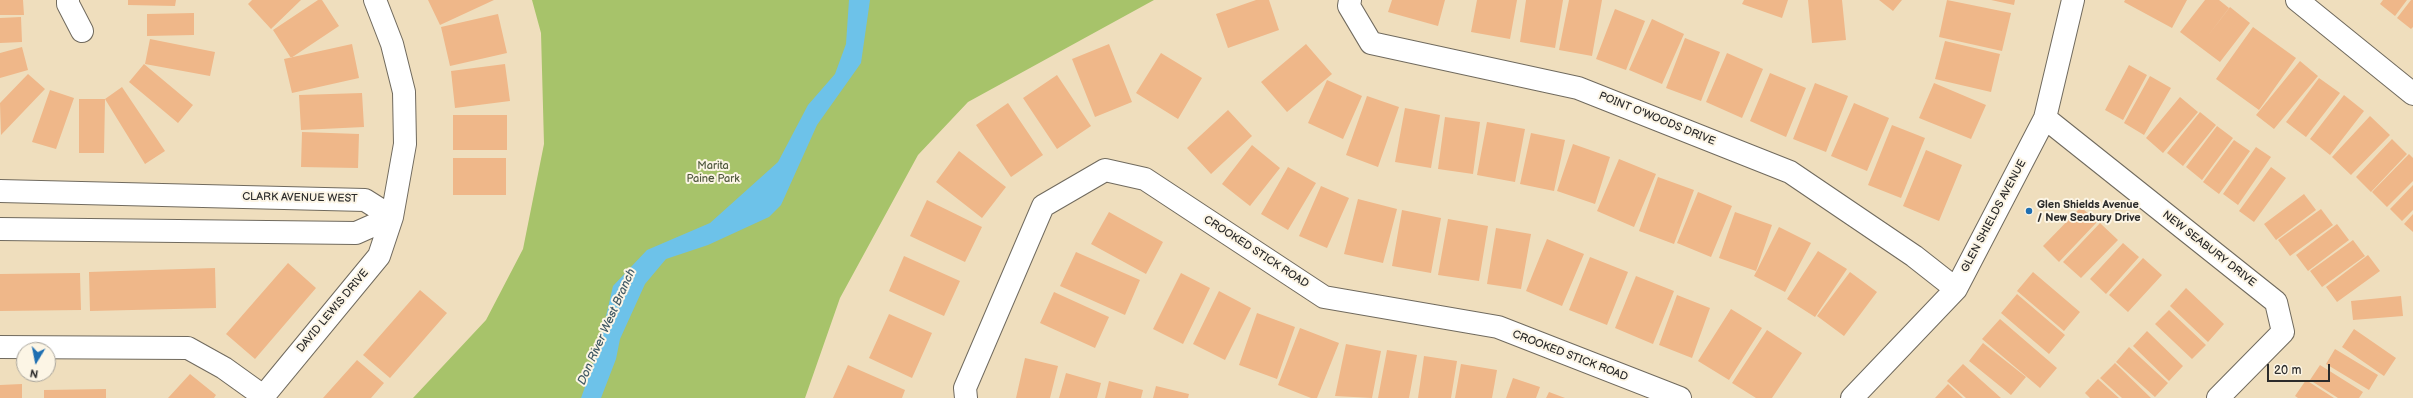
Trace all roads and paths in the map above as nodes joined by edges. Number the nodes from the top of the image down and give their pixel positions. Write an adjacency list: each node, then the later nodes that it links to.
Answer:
1 (68, 0): 6 (street)
2 (375, 0): 10 (street, DAVID LEWIS DRIVE)
3 (1350, 0): 12 (street, POINT O'WOODS DRIVE)
4 (2073, 0): 8 (street, GLEN SHIELDS AVENUE)
5 (2297, 0): 7 (street)
6 (82, 31)
7 (2413, 94)
8 (2045, 118): 12 (street, GLEN SHIELDS AVENUE); 18 (street, NEW SEABURY DRIVE)
9 (0, 191): 10 (street, CLARK AVENUE WEST)
10 (392, 217): 11 (street); 14 (street, DAVID LEWIS DRIVE)
11 (0, 229)
12 (1956, 289): 17 (street, GLEN SHIELDS AVENUE)
13 (0, 347): 14 (street)
14 (262, 397)
15 (966, 398): 16 (street, CROOKED STICK ROAD)
16 (1680, 398)
17 (1852, 398)
18 (2218, 398)

